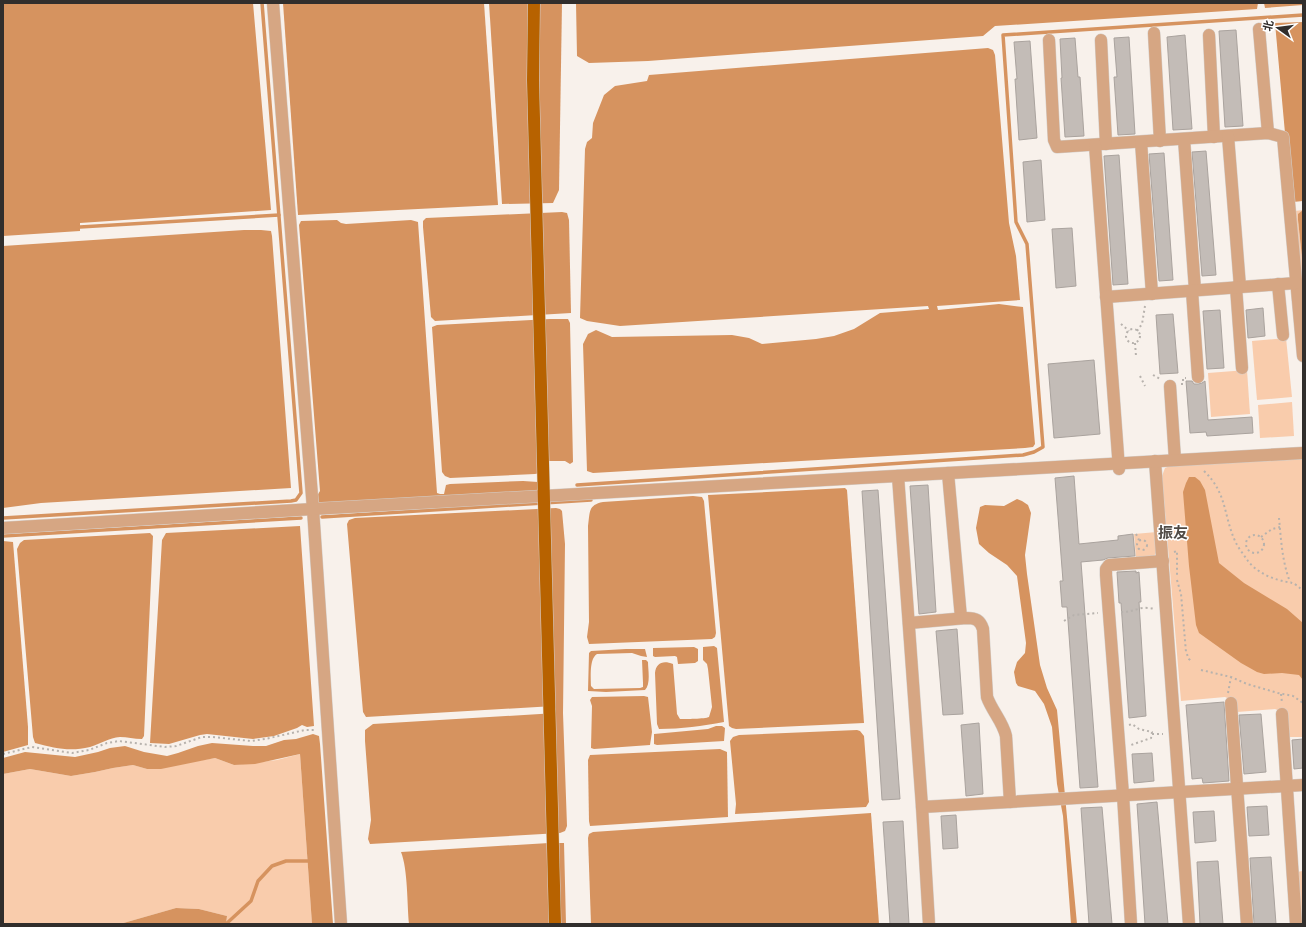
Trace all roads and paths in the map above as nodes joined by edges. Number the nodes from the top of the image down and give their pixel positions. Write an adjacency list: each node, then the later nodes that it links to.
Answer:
1 (273, 3): 39 (street)
2 (534, 3): 38 (main road)
3 (1259, 29): 8 (street)
4 (1154, 33): 12 (street)
5 (1208, 35): 10 (street)
6 (1049, 40): 14 (street)
7 (1101, 40): 14 (street)
8 (1268, 134): 9 (street); 15 (street)
9 (1228, 136): 10 (street); 17 (street)
10 (1214, 137): 11 (street)
11 (1184, 139): 12 (street); 18 (street)
12 (1160, 141): 13 (street)
13 (1141, 142): 14 (street); 19 (street)
14 (1101, 145): 20 (street)
15 (1296, 283): 16 (street); 25 (street)
16 (1278, 284): 17 (street); 22 (street)
17 (1238, 287): 18 (street); 26 (street)
18 (1193, 291): 19 (street); 28 (street)
19 (1149, 294): 20 (street); 21 (path)
20 (1106, 297): 35 (street)
21 (1137, 331): 23 (path); 23 (path)
22 (1283, 335)
23 (1135, 343): 24 (path)
24 (1136, 356)
25 (1303, 356)
26 (1242, 368)
27 (1140, 376): 29 (path)
28 (1198, 377)
29 (1145, 386)
30 (1170, 386): 33 (street)
31 (1303, 453): 32 (street)
32 (1192, 459): 33 (street); 47 (path)
33 (1175, 460): 34 (street)
34 (1155, 461): 35 (street); 48 (street)
35 (1118, 466): 36 (street)
36 (948, 473): 37 (street); 51 (street)
37 (898, 476): 38 (street); 52 (street)
38 (544, 501): 39 (street); 70 (main road)
39 (313, 509): 42 (street); 59 (street)
40 (1279, 518): 41 (path)
41 (1280, 527): 44 (path); 49 (path)
42 (3, 528)
43 (1136, 534): 45 (path)
44 (1261, 537): 46 (path); 46 (path)
45 (1140, 540): 45 (path)
46 (1248, 549): 47 (path)
47 (1243, 553): 49 (path)
48 (1162, 557): 53 (path); 58 (street); 65 (street)
49 (1290, 582): 50 (path)
50 (1303, 591)
51 (961, 618): 52 (street); 67 (street)
52 (909, 623): 68 (street)
53 (1191, 661)
54 (1201, 670): 55 (path)
55 (1303, 703)
56 (1231, 704): 64 (street)
57 (1282, 714): 63 (street)
58 (1118, 727): 60 (street); 60 (path)
59 (327, 730): 61 (path); 69 (street)
60 (1120, 751): 66 (street)
61 (3, 754)
62 (1303, 785): 63 (street)
63 (1287, 786): 64 (street); 75 (street)
64 (1237, 789): 65 (street); 74 (street)
65 (1180, 792): 66 (street); 73 (street)
66 (1123, 795): 67 (street); 72 (street)
67 (1010, 802): 68 (street)
68 (922, 807): 71 (street)
69 (341, 924)
70 (555, 924)
71 (929, 924)
72 (1131, 924)
73 (1189, 924)
74 (1247, 924)
75 (1296, 924)

